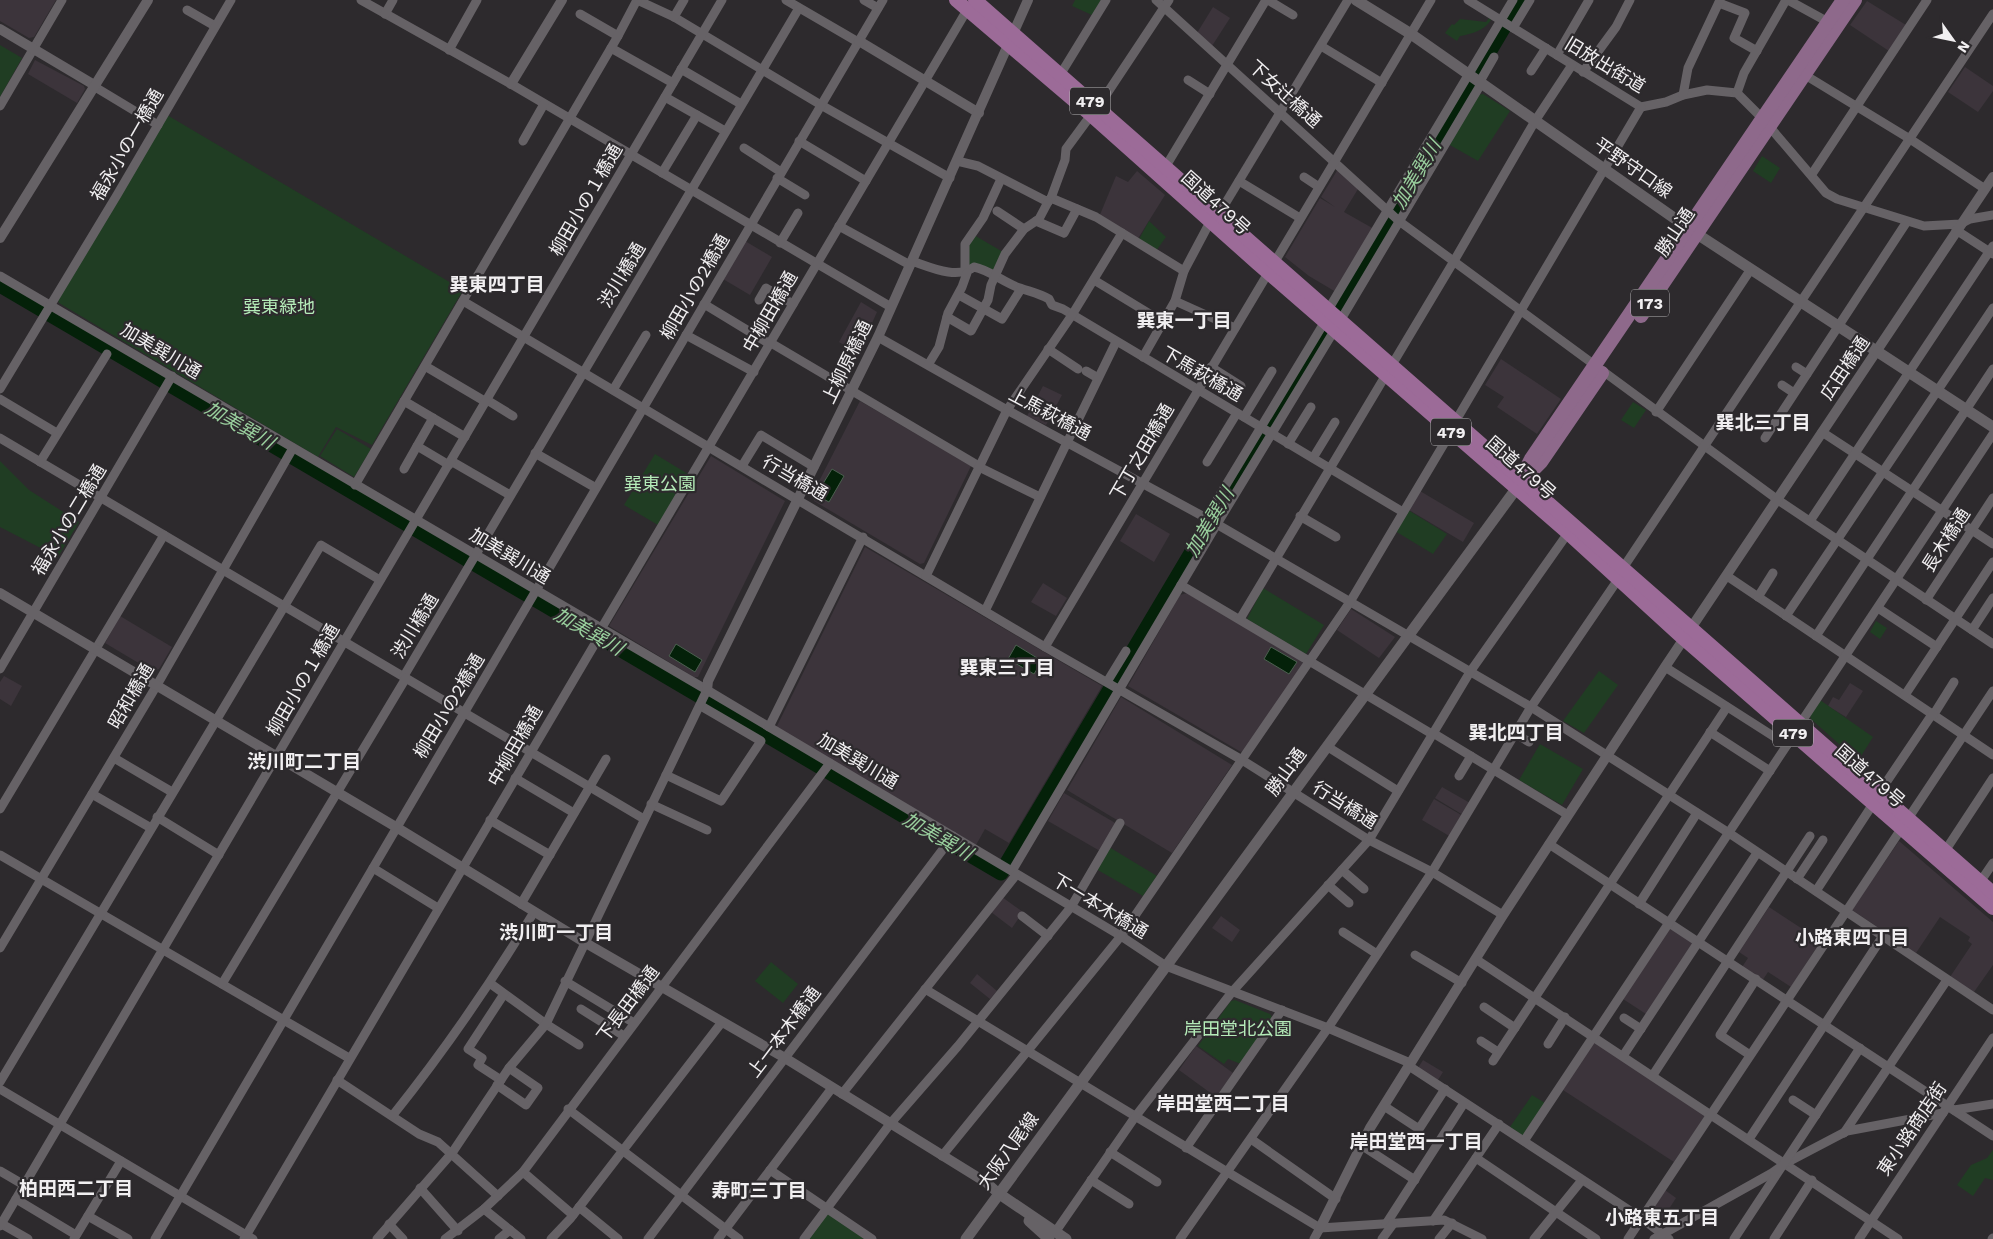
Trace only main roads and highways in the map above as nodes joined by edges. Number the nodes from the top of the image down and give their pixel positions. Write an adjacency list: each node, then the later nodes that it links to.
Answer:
1 (956, 0): 5 (highway, 国道479号 / 479)
2 (1356, 0): 9 (main road, 平野守口線)
3 (1843, 0): 8 (main road, 勝山通 / 173)
4 (1855, 0): 8 (main road, 勝山通 / 173)
5 (971, 5): 6 (highway, 国道479号 / 479)
6 (1011, 40): 7 (highway, 国道479号 / 479); 7 (highway, 国道479号 / 479)
7 (1094, 111): 11 (highway, 国道479号 / 479)
8 (1766, 123): 9 (main road, 勝山通 / 173)
9 (1692, 231): 10 (main road, 平野守口線); 11 (main road, 勝山通 / 173)
10 (1993, 427)
11 (1519, 485): 12 (highway, 国道479号 / 479); 12 (highway, 国道479号 / 479); 16 (main road, 勝山通 / 173)
12 (1621, 573): 13 (highway, 国道479号 / 479)
13 (1904, 824): 14 (highway, 国道479号 / 479); 15 (highway, 国道479号 / 479)
14 (1993, 893)
15 (1993, 908)
16 (1079, 1084): 17 (main road, 大阪八尾線 / 173)
17 (998, 1193): 18 (main road); 19 (main road, 大阪八尾線 / 173)
18 (1053, 1235): 20 (main road)
19 (966, 1239)
20 (1066, 1239)

